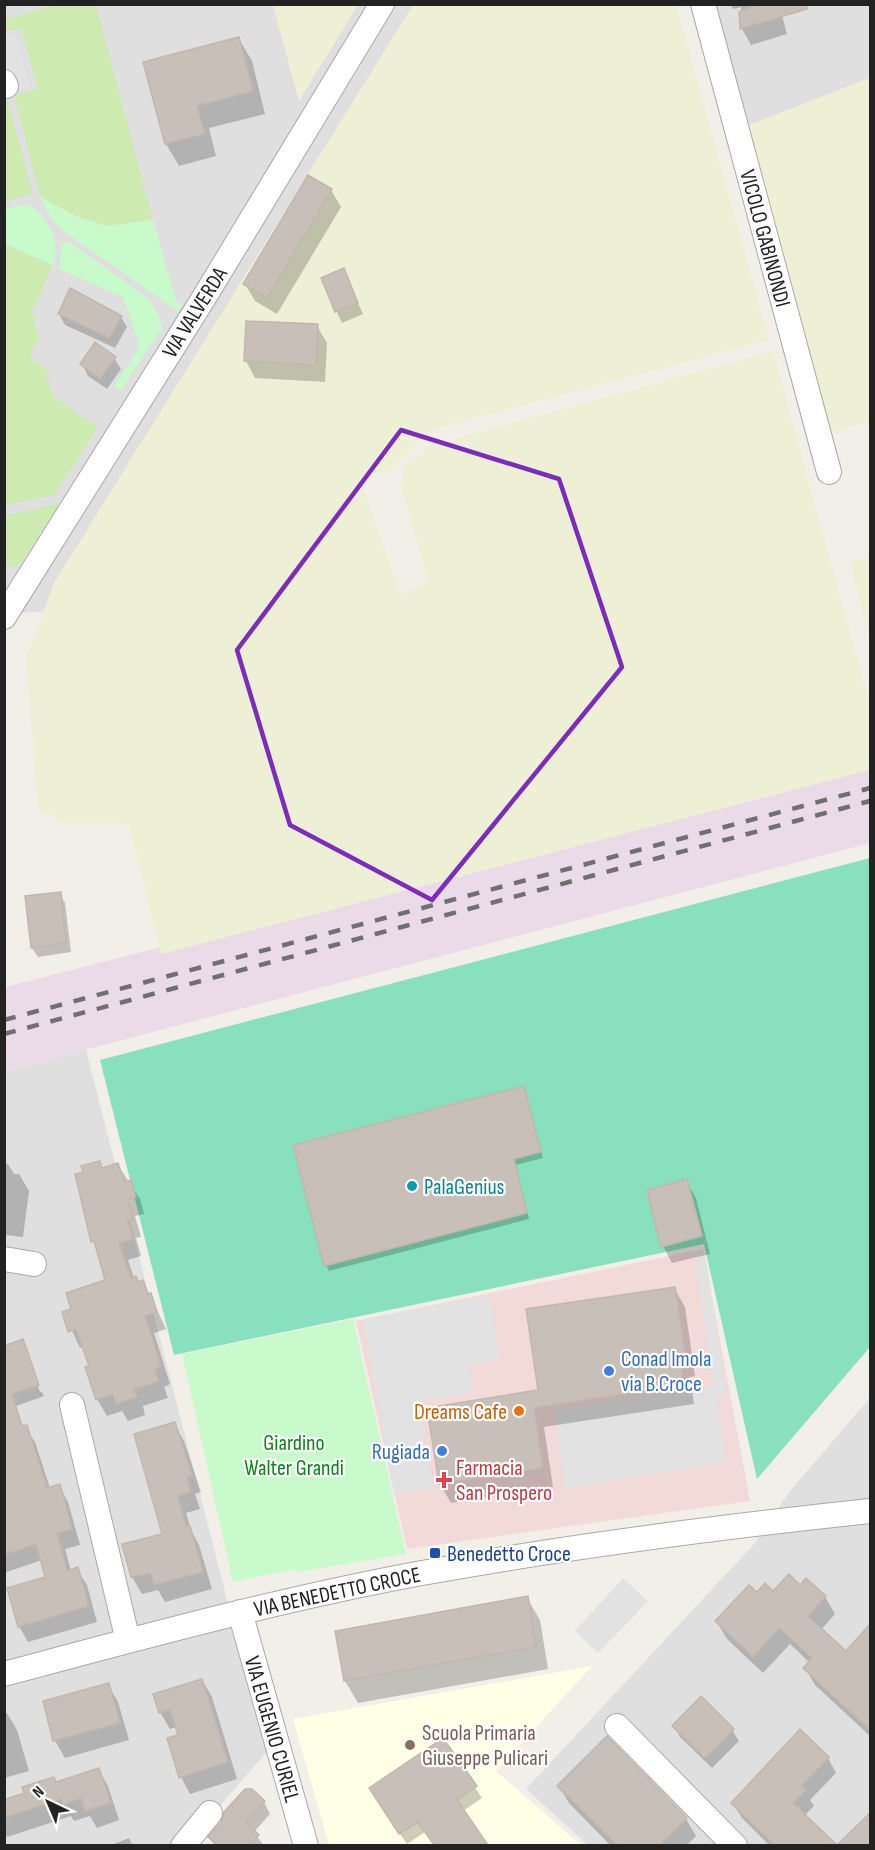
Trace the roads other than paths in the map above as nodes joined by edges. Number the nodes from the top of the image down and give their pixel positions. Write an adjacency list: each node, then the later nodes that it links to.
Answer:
1 (382, 4): 4 (street, VIA VALVERDA)
2 (703, 4): 3 (street, VICOLO GABINONDI)
3 (829, 472)
4 (4, 617)
5 (4, 1259): 6 (street)
6 (34, 1264)
7 (72, 1405): 10 (street)
8 (870, 1511): 9 (street, VIA BENEDETTO CROCE)
9 (240, 1612): 10 (street, VIA BENEDETTO CROCE); 15 (street, VIA EUGENIO CURIEL)
10 (128, 1641): 11 (street, VIA BENEDETTO CROCE)
11 (4, 1674)
12 (617, 1726): 16 (street)
13 (210, 1814): 14 (street)
14 (183, 1845)
15 (306, 1845)
16 (735, 1845)

